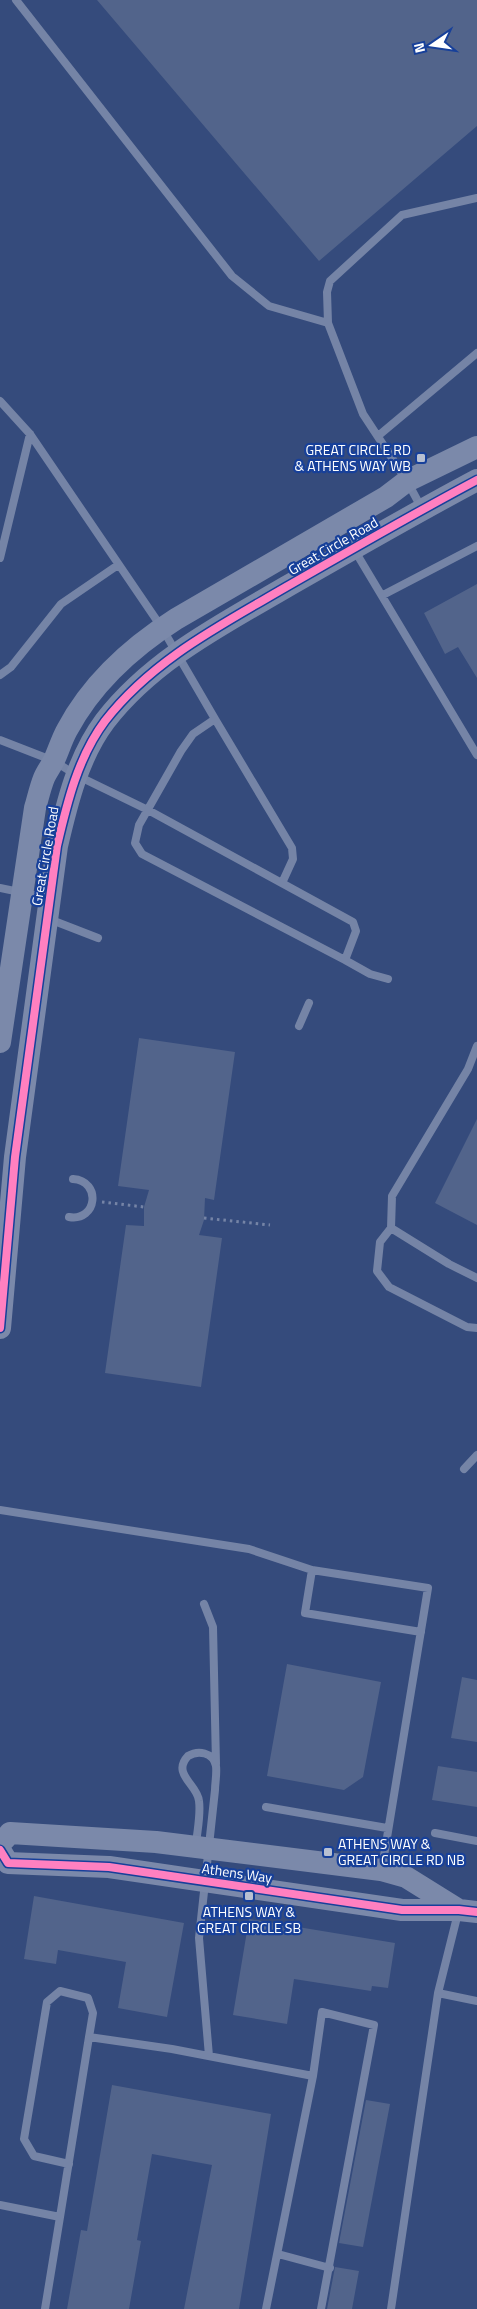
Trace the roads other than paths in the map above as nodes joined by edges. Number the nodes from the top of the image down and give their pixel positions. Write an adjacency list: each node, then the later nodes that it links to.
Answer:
1 (16, 0): 3 (lane)
2 (477, 198): 3 (lane)
3 (328, 323): 7 (lane)
4 (477, 354): 7 (lane)
5 (0, 401): 6 (lane)
6 (30, 434): 14 (lane); 15 (lane)
7 (378, 436): 10 (lane)
8 (477, 447): 10 (street, Great Circle Road)
9 (477, 480): 11 (street, Great Circle Road)
10 (407, 481): 11 (lane); 17 (street, Great Circle Road)
11 (422, 509): 13 (street, Great Circle Road)
12 (477, 546): 16 (lane)
13 (353, 548): 16 (lane); 18 (street, Great Circle Road)
14 (0, 558)
15 (118, 565): 17 (lane); 19 (lane)
16 (383, 595): 22 (lane)
17 (162, 628): 18 (lane); 23 (street, Great Circle Road)
18 (178, 652): 20 (lane); 24 (street, Great Circle Road)
19 (0, 675)
20 (215, 719): 25 (lane); 26 (lane)
21 (0, 740): 23 (lane)
22 (477, 755)
23 (54, 761): 24 (lane); 27 (street, Great Circle Road)
24 (76, 775): 25 (lane); 28 (street, Great Circle Road)
25 (148, 810): 26 (lane); 30 (lane)
26 (282, 883): 30 (lane)
27 (11, 891): 28 (lane); 34 (street, Great Circle Road)
28 (48, 909): 29 (lane); 39 (street, Great Circle Road)
29 (98, 938)
30 (345, 960): 31 (lane)
31 (388, 979)
32 (309, 1003): 33 (lane)
33 (298, 1026)
34 (0, 1042)
35 (477, 1046): 38 (lane)
36 (73, 1179): 37 (lane)
37 (69, 1217)
38 (391, 1228): 40 (lane); 42 (lane)
39 (3, 1264): 41 (street, Great Circle Road)
40 (477, 1278)
41 (0, 1328)
42 (477, 1328)
43 (477, 1455): 44 (lane)
44 (464, 1468)
45 (0, 1510): 46 (lane)
46 (312, 1570): 48 (lane); 48 (lane)
47 (204, 1604): 49 (lane)
48 (421, 1632): 51 (lane)
49 (216, 1766): 55 (lane); 55 (lane)
50 (266, 1807): 51 (lane)
51 (387, 1828): 58 (lane)
52 (435, 1833): 53 (lane)
53 (477, 1841)
54 (0, 1844): 55 (street, Athens Way)
55 (202, 1848): 57 (street); 58 (street, Athens Way); 59 (lane)
56 (0, 1850): 57 (street, Athens Way)
57 (129, 1870): 59 (street, Athens Way)
58 (381, 1870): 60 (street, Athens Way)
59 (206, 1881): 60 (street, Athens Way); 64 (lane)
60 (468, 1911): 61 (lane)
61 (438, 1993): 62 (lane); 74 (lane)
62 (477, 2001)
63 (89, 2037): 64 (lane); 66 (lane); 66 (lane)
64 (210, 2056): 65 (lane)
65 (313, 2076): 69 (lane); 70 (lane)
66 (69, 2164): 68 (lane)
67 (0, 2205): 68 (lane)
68 (60, 2217): 71 (lane)
69 (278, 2254): 70 (lane); 72 (lane)
70 (330, 2268): 73 (lane)
71 (45, 2309)
72 (266, 2309)
73 (321, 2309)
74 (391, 2309)

